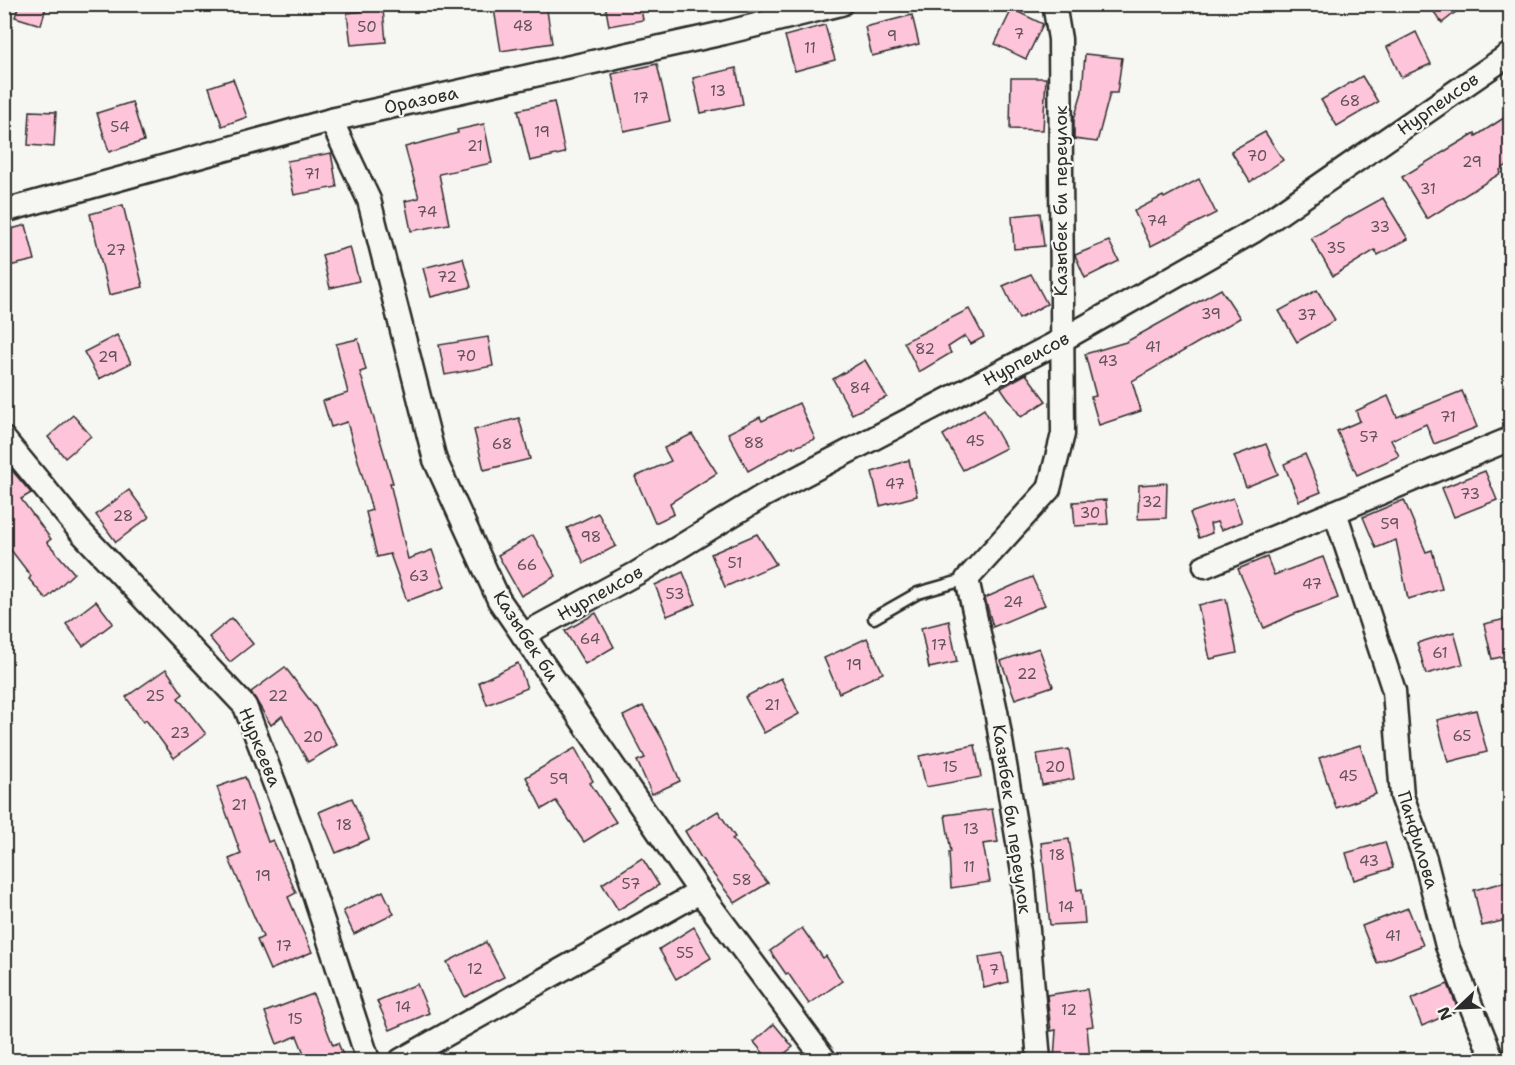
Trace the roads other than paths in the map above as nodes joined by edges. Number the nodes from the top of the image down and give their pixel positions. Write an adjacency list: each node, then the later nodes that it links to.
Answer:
1 (841, 4): 4 (street, Оразова)
2 (1054, 4): 6 (street, Казыбек би переулок)
3 (1510, 54): 6 (street, Нурпеисов)
4 (331, 120): 5 (street, Оразова); 13 (street, Казыбек би)
5 (4, 211)
6 (1062, 340): 11 (street, Казыбек би переулок); 13 (street, Нурпеисов)
7 (4, 438): 15 (street, Нуркеева)
8 (1510, 439): 9 (street)
9 (1335, 512): 10 (street); 19 (street, Панфилова)
10 (1205, 566)
11 (967, 579): 12 (lane); 18 (street, Казыбек би переулок)
12 (874, 618)
13 (523, 634): 14 (street, Казыбек би)
14 (700, 892): 16 (street); 17 (street, Казыбек би)
15 (368, 1060)
16 (401, 1060)
17 (825, 1060)
18 (1039, 1060)
19 (1493, 1060)

